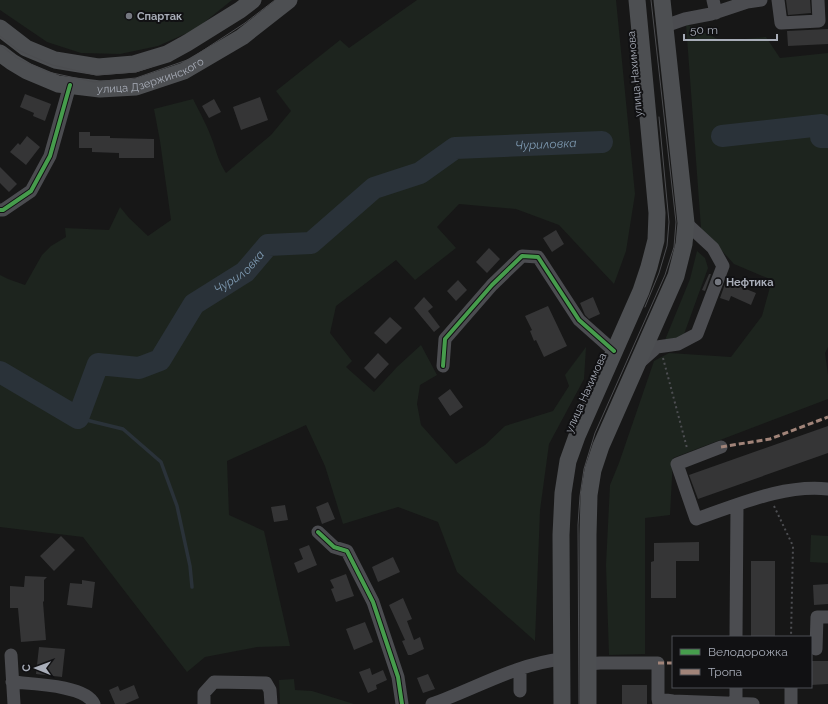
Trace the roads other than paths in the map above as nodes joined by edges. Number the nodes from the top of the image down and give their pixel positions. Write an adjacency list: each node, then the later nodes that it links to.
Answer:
1 (253, 0): 10 (main road, улица Дзержинского)
2 (288, 0): 12 (main road, улица Дзержинского)
3 (637, 0): 15 (main road, улица Нахимова)
4 (662, 0): 9 (main road)
5 (761, 0): 8 (street)
6 (778, 0): 7 (street)
7 (821, 4)
8 (714, 6): 9 (street)
9 (665, 26): 14 (main road)
10 (0, 28)
11 (0, 53): 12 (main road, улица Дзержинского)
12 (70, 85): 13 (street)
13 (0, 210)
14 (686, 223): 17 (main road); 17 (street)
15 (614, 351): 16 (street); 26 (main road, улица Нахимова)
16 (443, 366)
17 (635, 367): 27 (main road)
18 (722, 447): 20 (street)
19 (828, 489): 20 (street)
20 (737, 505): 23 (street)
21 (318, 532): 39 (street)
22 (828, 617): 24 (street)
23 (736, 636)
24 (818, 649)
25 (11, 654): 29 (street)
26 (562, 659): 28 (street); 41 (main road, улица Нахимова)
27 (588, 664): 33 (street); 42 (main road)
28 (520, 668): 32 (street); 40 (street)
29 (12, 682): 35 (street); 36 (street)
30 (736, 688): 34 (street)
31 (791, 688): 44 (street)
32 (520, 691)
33 (658, 701): 34 (street)
34 (736, 703): 43 (street)
35 (14, 704)
36 (94, 704)
37 (204, 704): 38 (street)
38 (271, 704)
39 (402, 704)
40 (432, 704)
41 (562, 704)
42 (588, 704)
43 (753, 704)
44 (791, 704)

